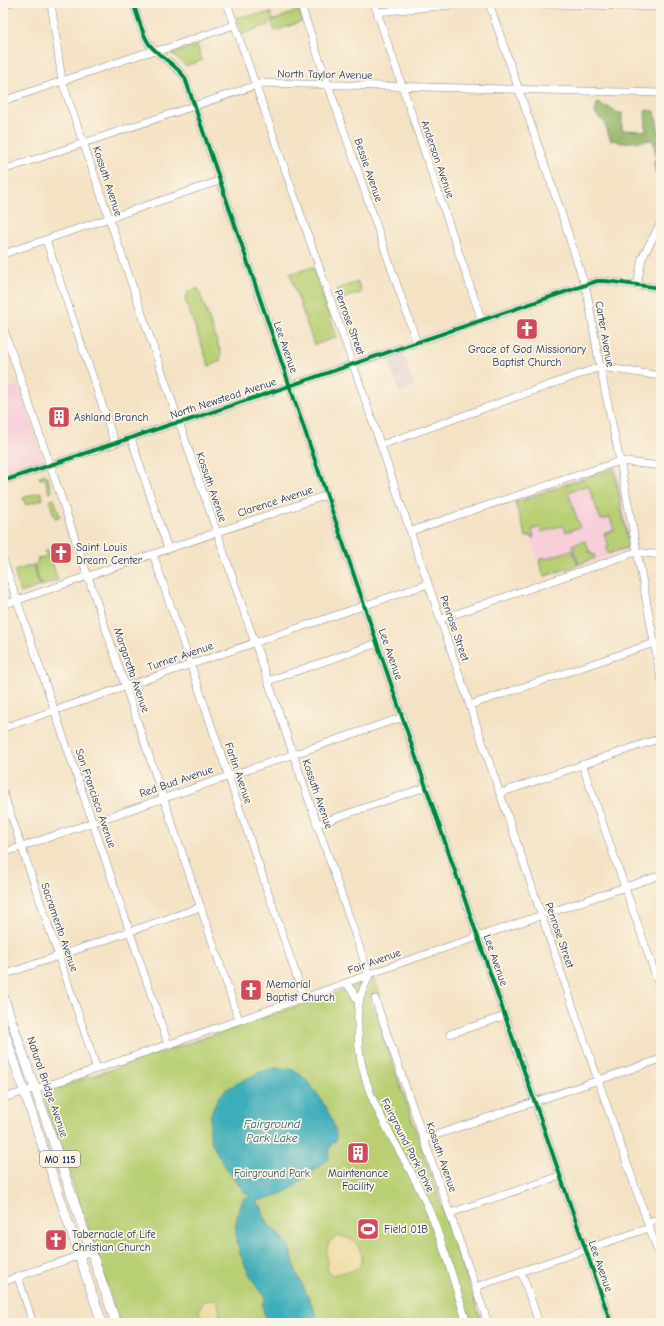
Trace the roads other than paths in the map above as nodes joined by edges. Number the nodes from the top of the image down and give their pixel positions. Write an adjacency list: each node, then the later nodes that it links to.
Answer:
1 (10, 3): 12 (street)
2 (51, 3): 17 (street, Kossuth Avenue)
3 (134, 3): 16 (street, Lee Avenue)
4 (227, 3): 15 (street, Penrose Street)
5 (300, 3): 19 (street, Bessie Avenue)
6 (374, 3): 14 (street, Anderson Avenue)
7 (472, 3): 14 (street)
8 (489, 3): 21 (street, Carter Avenue)
9 (515, 3): 10 (street)
10 (561, 4): 11 (street)
11 (605, 4): 13 (street)
12 (3, 6)
13 (661, 7)
14 (377, 12): 20 (street, Anderson Avenue)
15 (234, 26): 16 (street); 18 (street, Penrose Street)
16 (156, 51): 17 (street); 24 (street, Lee Avenue)
17 (62, 81): 23 (street); 25 (street, Kossuth Avenue)
18 (256, 85): 19 (street, North Taylor Avenue); 24 (street, North Taylor Avenue); 38 (street, Penrose Street)
19 (328, 85): 20 (street, North Taylor Avenue); 37 (street, Bessie Avenue)
20 (402, 86): 21 (street, North Taylor Avenue); 35 (street, Anderson Avenue)
21 (519, 89): 22 (street, North Taylor Avenue); 33 (street, Carter Avenue)
22 (661, 93)
23 (3, 101)
24 (194, 107): 25 (street, North Taylor Avenue); 27 (street, Lee Avenue)
25 (83, 143): 26 (street, North Taylor Avenue); 28 (street, Kossuth Avenue)
26 (3, 170)
27 (219, 180): 28 (street); 41 (street, Lee Avenue)
28 (108, 218): 30 (street); 42 (street, Kossuth Avenue)
29 (661, 223): 32 (street)
30 (46, 240): 31 (street); 44 (street)
31 (3, 254)
32 (637, 285): 33 (street, North Newstead Avenue); 34 (street, North Newstead Avenue)
33 (585, 286): 35 (street, North Newstead Avenue); 39 (street, Carter Avenue)
34 (661, 288)
35 (482, 321): 37 (street, North Newstead Avenue)
36 (3, 327): 47 (street, Margaretta Avenue)
37 (417, 343): 38 (street, North Newstead Avenue)
38 (354, 365): 41 (street, North Newstead Avenue); 45 (street, Penrose Street)
39 (600, 367): 40 (street); 45 (street); 46 (street, Carter Avenue)
40 (661, 376)
41 (290, 386): 42 (street, North Newstead Avenue); 50 (street, Lee Avenue)
42 (178, 422): 43 (street, North Newstead Avenue); 52 (street, Kossuth Avenue)
43 (131, 438): 44 (street, North Newstead Avenue); 53 (street)
44 (115, 443): 47 (street, North Newstead Avenue)
45 (381, 445): 51 (street, Penrose Street)
46 (620, 461): 48 (street); 51 (street); 54 (street, Carter Avenue)
47 (50, 465): 49 (street, North Newstead Avenue); 58 (street, Margaretta Avenue)
48 (661, 466)
49 (3, 481)
50 (327, 495): 52 (street, Clarence Avenue); 62 (street, Lee Avenue)
51 (411, 531): 59 (street, Penrose Street)
52 (216, 532): 53 (street, Clarence Avenue); 64 (street, Kossuth Avenue)
53 (168, 549): 55 (street, Clarence Avenue)
54 (636, 552): 56 (street); 63 (street); 66 (street, Carter Avenue)
55 (153, 554): 58 (street, Clarence Avenue); 67 (street, Farlin Avenue)
56 (661, 555)
57 (3, 559): 60 (street, San Francisco Avenue)
58 (87, 576): 60 (street, Clarence Avenue); 70 (street, Margaretta Avenue)
59 (428, 584): 62 (street, Turner Avenue); 63 (street, Penrose Street)
60 (17, 600): 61 (street, Clarence Avenue); 72 (street, San Francisco Avenue)
61 (3, 605)
62 (365, 605): 64 (street, Turner Avenue); 65 (street, Lee Avenue)
63 (440, 619): 71 (street, Penrose Street)
64 (254, 643): 67 (street, Turner Avenue); 69 (street, Kossuth Avenue)
65 (378, 643): 69 (street); 73 (street, Lee Avenue)
66 (658, 644): 68 (street, Carter Avenue); 71 (street)
67 (190, 664): 70 (street, Turner Avenue); 78 (street, Farlin Avenue)
68 (661, 678)
69 (268, 681): 76 (street, Kossuth Avenue)
70 (126, 686): 72 (street, Turner Avenue); 82 (street, Margaretta Avenue)
71 (470, 705): 81 (street, Penrose Street)
72 (55, 711): 74 (street, Turner Avenue); 83 (street, San Francisco Avenue)
73 (403, 717): 76 (street, Red Bud Avenue); 79 (street, Lee Avenue)
74 (3, 728)
75 (661, 738): 77 (street)
76 (292, 754): 78 (street, Red Bud Avenue); 84 (street, Kossuth Avenue)
77 (582, 764): 81 (street); 88 (street)
78 (228, 775): 82 (street, Red Bud Avenue); 99 (street, Farlin Avenue)
79 (426, 787): 84 (street); 92 (street, Lee Avenue)
80 (3, 792): 85 (street, Sacramento Avenue)
81 (500, 793): 90 (street, Penrose Street)
82 (164, 797): 83 (street, Red Bud Avenue); 89 (street, Margaretta Avenue)
83 (93, 822): 85 (street, Red Bud Avenue); 91 (street, San Francisco Avenue)
84 (317, 824): 95 (street, Kossuth Avenue)
85 (22, 846): 86 (street, Red Bud Avenue); 93 (street, Sacramento Avenue)
86 (3, 853)
87 (661, 875): 88 (street, Fair Avenue)
88 (626, 887): 90 (street, Fair Avenue); 97 (street)
89 (201, 907): 91 (street); 103 (street, Margaretta Avenue)
90 (542, 915): 92 (street, Fair Avenue); 109 (street, Penrose Street)
91 (130, 932): 93 (street); 106 (street, San Francisco Avenue)
92 (478, 937): 95 (street, Fair Avenue); 102 (street, Lee Avenue)
93 (58, 956): 94 (street); 108 (street, Sacramento Avenue)
94 (3, 975)
95 (369, 975): 96 (street, Fair Avenue); 101 (street, Fairground Park Drive)
96 (346, 983): 99 (street, Fair Avenue); 101 (street)
97 (661, 992)
98 (3, 996): 110 (main road, Natural Bridge Avenue / MO 115)
99 (304, 998): 103 (street, Fair Avenue)
100 (375, 999): 114 (street, Kossuth Avenue)
101 (358, 1004): 132 (street, Fairground Park Drive)
102 (505, 1016): 105 (street); 113 (street, Lee Avenue)
103 (239, 1020): 106 (street, Fair Avenue)
104 (3, 1028): 110 (main road); 111 (main road, MO 115)
105 (450, 1034)
106 (168, 1044): 108 (street, Fair Avenue)
107 (661, 1059): 109 (street)
108 (97, 1069): 110 (street, Fair Avenue)
109 (598, 1080): 113 (street); 119 (street, Penrose Street)
110 (36, 1089): 111 (street, Fair Avenue); 115 (main road, Natural Bridge Avenue / MO 115)
111 (24, 1092): 112 (street, Fair Avenue); 115 (main road); 122 (main road, MO 115)
112 (3, 1098)
113 (535, 1102): 114 (street); 116 (street, Lee Avenue)
114 (424, 1139): 117 (street, Kossuth Avenue)
115 (57, 1150): 121 (main road, Natural Bridge Avenue / MO 115)
116 (560, 1176): 117 (street); 120 (street, Lee Avenue)
117 (450, 1213): 127 (street, Kossuth Avenue)
118 (661, 1218): 119 (street)
119 (648, 1225): 120 (street); 123 (street, Penrose Street)
120 (586, 1249): 124 (street); 135 (street, Lee Avenue)
121 (92, 1251): 122 (street); 128 (main road, Natural Bridge Avenue / MO 115)
122 (79, 1256): 125 (street); 128 (main road); 130 (main road, MO 115)
123 (661, 1261)
124 (521, 1271): 127 (street); 134 (street)
125 (18, 1277): 126 (street); 129 (street)
126 (3, 1282)
127 (476, 1287): 133 (street, Kossuth Avenue)
128 (112, 1310): 131 (main road, Natural Bridge Avenue / MO 115)
129 (33, 1323)
130 (102, 1323)
131 (116, 1323)
132 (467, 1323)
133 (488, 1323)
134 (539, 1323)
135 (611, 1323)

